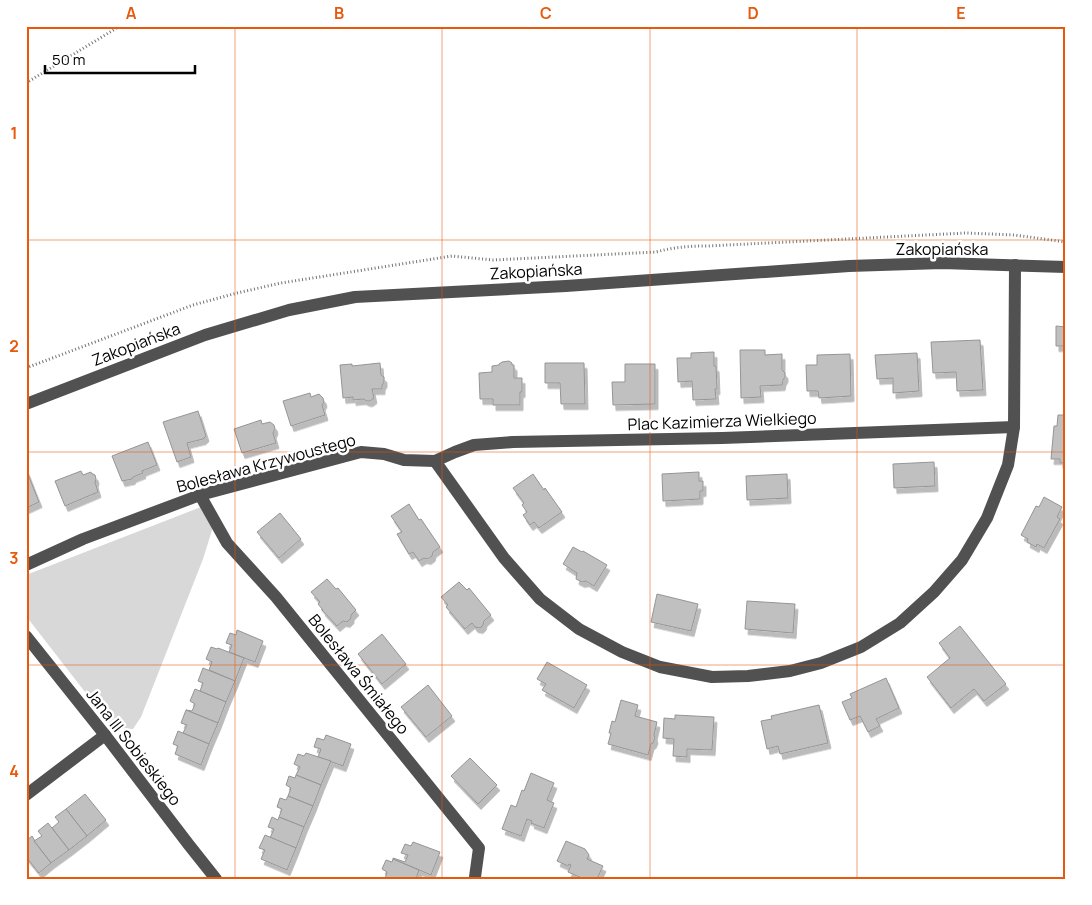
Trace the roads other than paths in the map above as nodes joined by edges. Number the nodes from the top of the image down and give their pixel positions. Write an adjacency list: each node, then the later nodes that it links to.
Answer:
1 (1015, 266): 2 (street, Zakopiańska); 3 (street, Zakopiańska); 4 (street)
2 (1066, 267)
3 (26, 404)
4 (1014, 428): 5 (street, Plac Kazimierza Wielkiego); 5 (street)
5 (435, 461): 6 (street, Bolesława Krzywoustego)
6 (200, 496): 7 (street, Bolesława Krzywoustego); 11 (street, Bolesława Śmiałego)
7 (26, 565)
8 (26, 636): 9 (street, Jana III Sobieskiego)
9 (105, 735): 10 (street); 12 (street, Jana III Sobieskiego)
10 (26, 795)
11 (475, 877)
12 (216, 879)

